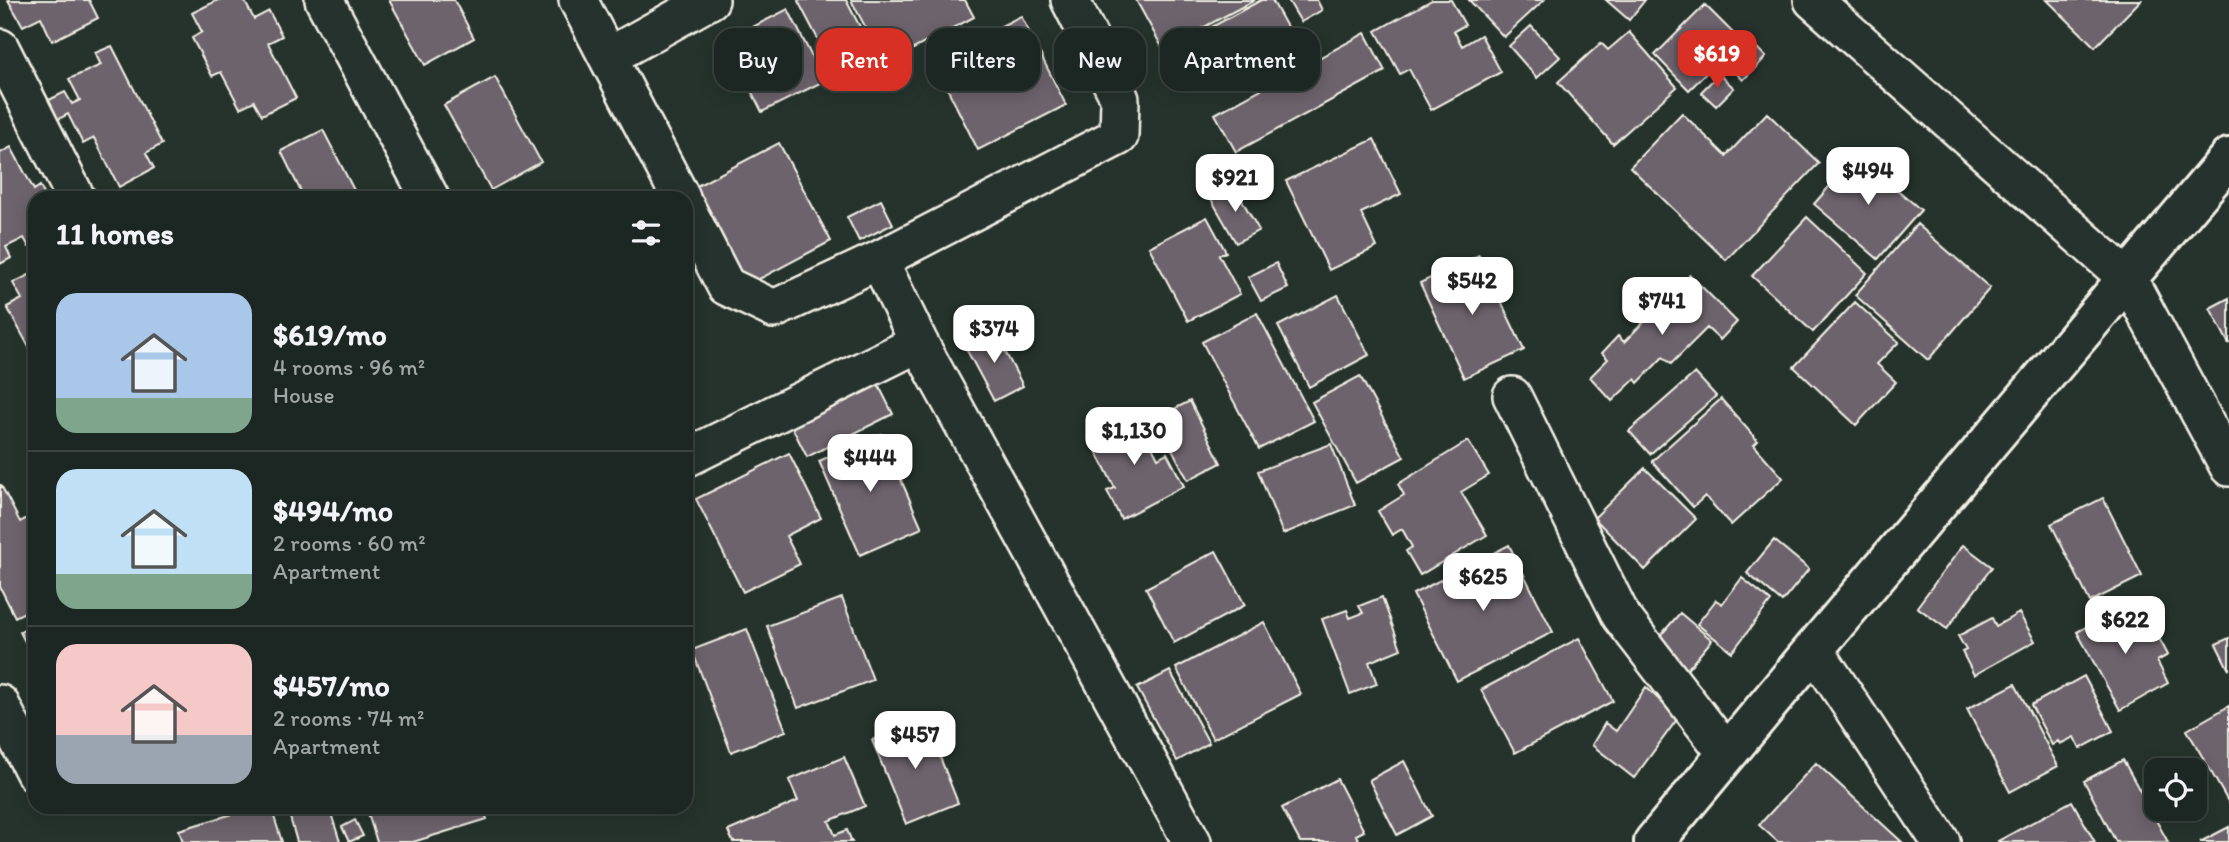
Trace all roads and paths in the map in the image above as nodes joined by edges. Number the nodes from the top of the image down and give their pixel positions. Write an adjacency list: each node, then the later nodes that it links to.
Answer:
1 (324, 0): 10 (street)
2 (578, 0): 7 (street)
3 (710, 0): 7 (street)
4 (1070, 0): 13 (street)
5 (1812, 0): 14 (street)
6 (0, 48): 9 (street)
7 (608, 57): 11 (street)
8 (2229, 158): 14 (street)
9 (72, 191)
10 (426, 191)
11 (677, 191)
12 (693, 222): 13 (street)
13 (879, 260): 15 (street)
14 (2128, 279): 18 (street); 19 (street)
15 (919, 343): 17 (street); 23 (street)
16 (1512, 396): 21 (street)
17 (693, 455)
18 (2229, 467)
19 (1814, 649): 21 (street); 25 (street)
20 (0, 704): 22 (street)
21 (1727, 754): 24 (street)
22 (28, 759)
23 (1192, 842)
24 (1654, 842)
25 (1941, 842)

